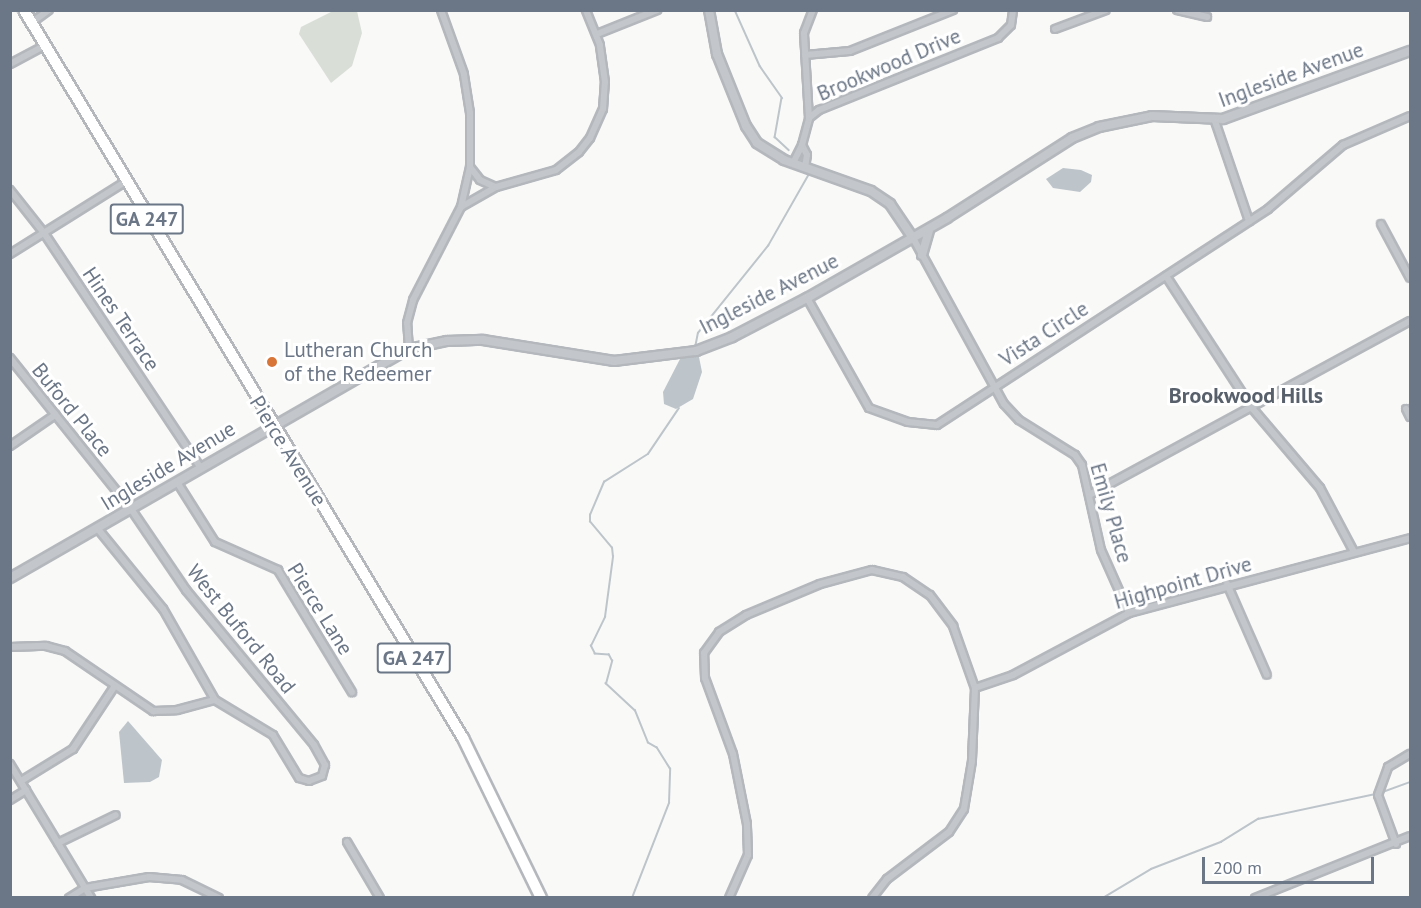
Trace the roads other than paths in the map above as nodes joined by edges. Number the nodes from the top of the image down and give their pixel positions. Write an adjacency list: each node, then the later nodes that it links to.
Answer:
1 (24, 10): 13 (main road, Pierce Avenue / GA 247)
2 (49, 10): 13 (street)
3 (441, 10): 25 (street)
4 (586, 10): 15 (street)
5 (657, 10): 15 (street)
6 (709, 10): 24 (street, Vista Circle)
7 (813, 10): 18 (street)
8 (953, 10): 18 (street)
9 (1013, 10): 21 (street, Brookwood Drive)
10 (1106, 10): 14 (street)
11 (1177, 10): 12 (street)
12 (1207, 17)
13 (31, 23): 16 (main road, Pierce Avenue / GA 247)
14 (1055, 29)
15 (597, 34): 28 (street)
16 (44, 46): 19 (street); 27 (main road, Pierce Avenue / GA 247)
17 (1410, 51): 22 (street, Ingleside Avenue)
18 (805, 55): 21 (street)
19 (10, 64)
20 (1410, 116): 31 (street, Vista Circle)
21 (809, 118): 23 (street, Brookwood Drive)
22 (1215, 121): 31 (street); 33 (street, Ingleside Avenue)
23 (802, 145): 24 (street, Brookwood Drive); 26 (street, Brookwood Drive)
24 (792, 163): 26 (street, Vista Circle)
25 (470, 167): 28 (street); 30 (street)
26 (805, 167): 35 (street, Vista Circle)
27 (125, 182): 34 (street); 49 (main road, Pierce Avenue / GA 247)
28 (496, 187): 30 (street)
29 (10, 190): 34 (street, Hines Terrace)
30 (461, 207): 42 (street)
31 (1250, 221): 38 (street, Vista Circle)
32 (1381, 224): 39 (street)
33 (932, 228): 35 (street, Ingleside Avenue); 37 (street)
34 (44, 233): 36 (street); 51 (street, Hines Terrace)
35 (913, 237): 37 (street, Vista Circle); 40 (street, Ingleside Avenue)
36 (10, 254)
37 (922, 255): 44 (street, Vista Circle)
38 (1166, 276): 44 (street, Vista Circle); 45 (street)
39 (1410, 278)
40 (807, 298): 42 (street, Ingleside Avenue); 44 (street)
41 (1410, 321): 45 (street)
42 (409, 349): 49 (street, Ingleside Avenue)
43 (10, 358): 47 (street, Buford Place)
44 (995, 388): 53 (street, Emily Place)
45 (1252, 408): 53 (street); 58 (street)
46 (1406, 409): 48 (street)
47 (55, 415): 50 (street); 54 (street, Buford Place)
48 (1410, 417)
49 (272, 426): 51 (street, Ingleside Avenue); 83 (main road, Pierce Avenue / GA 247)
50 (10, 446)
51 (201, 468): 52 (street, Ingleside Avenue)
52 (177, 482): 54 (street, Ingleside Avenue); 66 (street, Pierce Lane)
53 (1091, 494): 61 (street, Emily Place)
54 (131, 509): 55 (street, Ingleside Avenue); 67 (street, West Buford Road)
55 (98, 529): 59 (street, Ingleside Avenue); 67 (street)
56 (1409, 538): 57 (street); 58 (street, Highpoint Drive)
57 (1410, 546)
58 (1354, 552): 60 (street, Highpoint Drive)
59 (10, 578)
60 (1227, 584): 61 (street, Highpoint Drive); 63 (street)
61 (1129, 613): 65 (street, Highpoint Drive)
62 (10, 647): 64 (street)
63 (1267, 675)
64 (114, 687): 67 (street); 70 (street)
65 (975, 688): 84 (street); 85 (street)
66 (352, 692)
67 (215, 700)
68 (1410, 754): 77 (street)
69 (10, 764): 70 (street)
70 (21, 781): 71 (street)
71 (26, 790): 72 (street); 76 (street)
72 (10, 800)
73 (116, 815): 76 (street)
74 (1410, 836): 77 (street)
75 (347, 842): 82 (street)
76 (58, 843): 78 (street)
77 (1396, 844): 86 (street)
78 (85, 888): 79 (street); 80 (street); 81 (street)
79 (69, 897)
80 (91, 897)
81 (219, 897)
82 (380, 897)
83 (541, 897)
84 (729, 897)
85 (872, 897)
86 (1255, 897)

